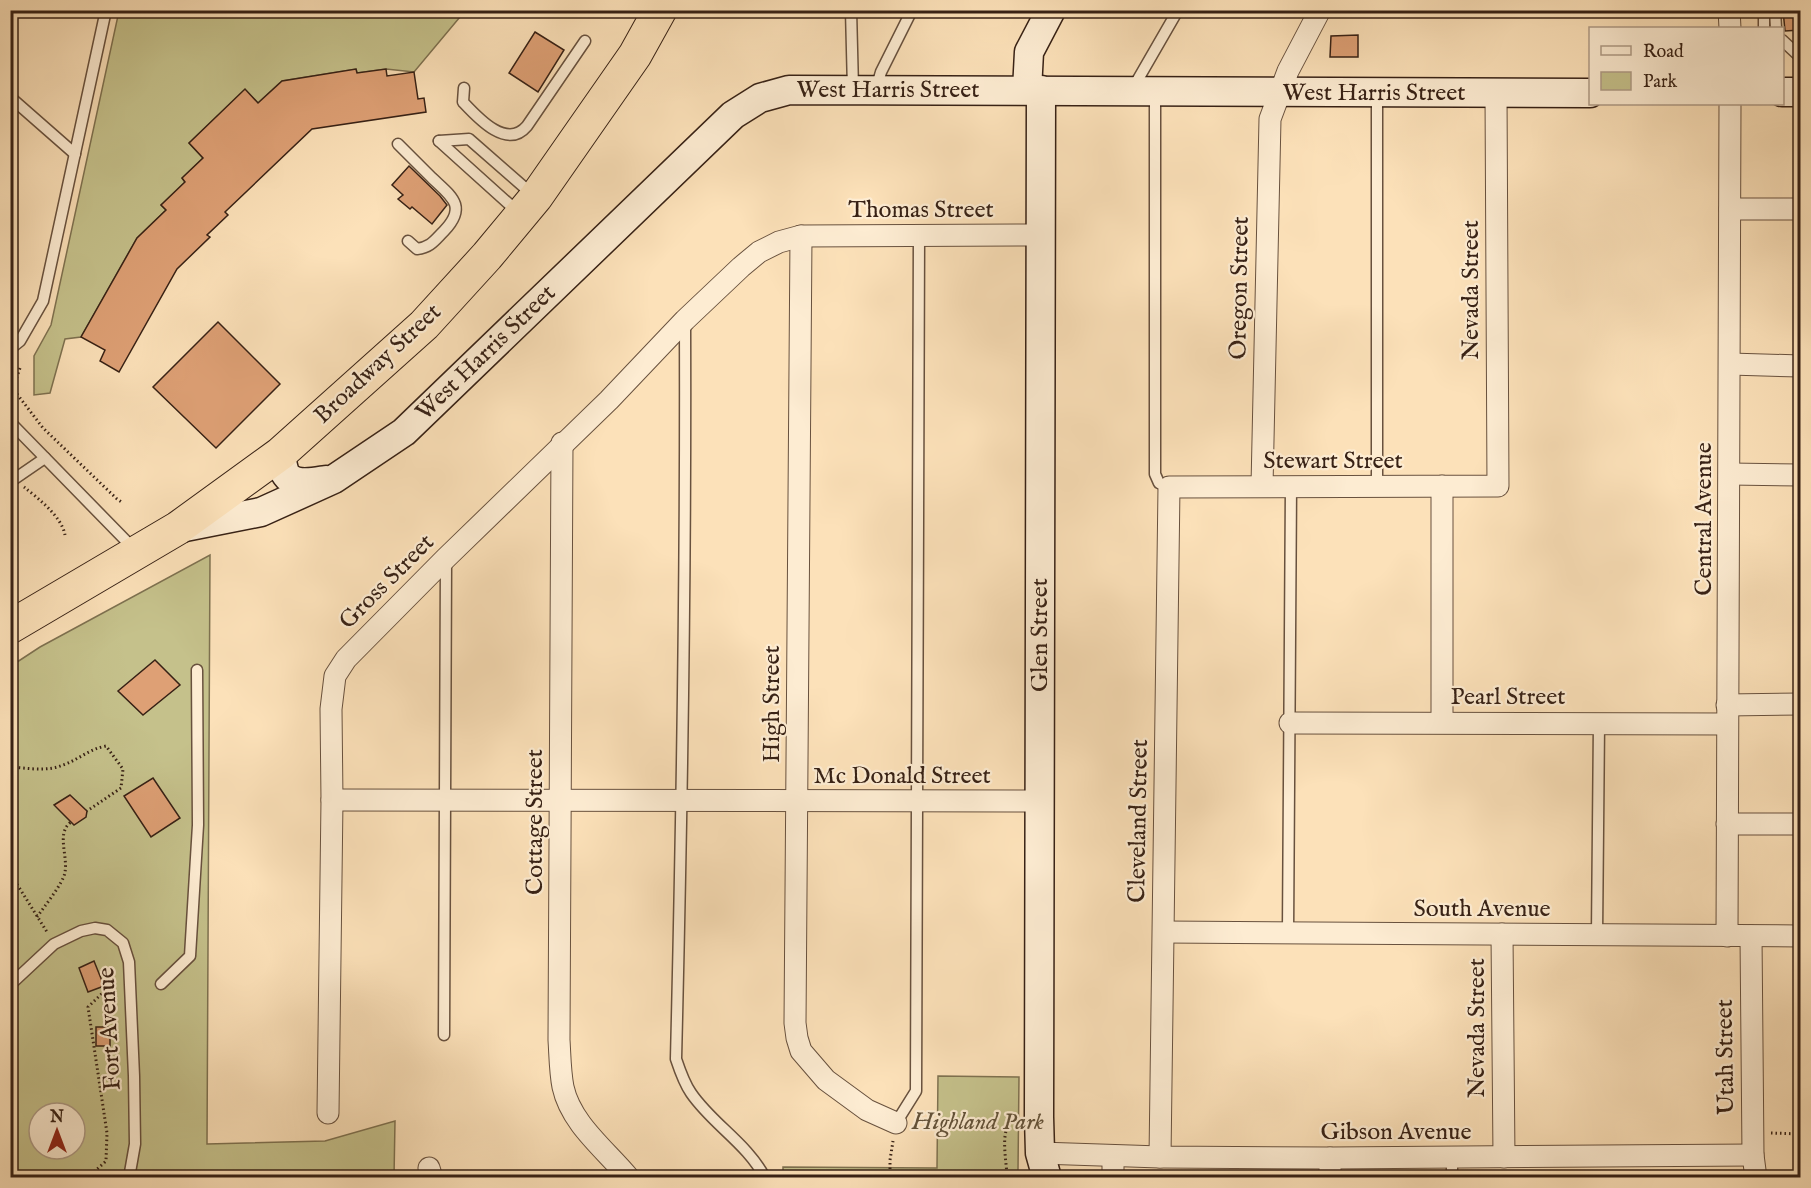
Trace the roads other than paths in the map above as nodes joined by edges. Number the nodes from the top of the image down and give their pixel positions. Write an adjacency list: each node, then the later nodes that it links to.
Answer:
1 (106, 10): 32 (lane)
2 (660, 10): 33 (highway, Broadway Street)
3 (851, 10): 20 (lane)
4 (912, 10): 20 (lane)
5 (1051, 10): 21 (main road, Glen Street)
6 (1178, 10): 22 (lane)
7 (1320, 10): 25 (street, Oregon Street)
8 (1729, 10): 12 (street)
9 (1764, 10): 13 (lane)
10 (1770, 10): 14 (lane)
11 (1775, 10): 15 (lane)
12 (1730, 27)
13 (1764, 27)
14 (1770, 27)
15 (1776, 27)
16 (585, 41): 19 (lane)
17 (1784, 45): 18 (lane)
18 (1799, 54)
19 (464, 88)
20 (865, 89): 21 (main road, West Harris Street); 50 (main road, West Harris Street)
21 (1034, 90): 22 (main road, West Harris Street); 37 (main road, Glen Street)
22 (1143, 91): 25 (main road, West Harris Street); 57 (lane)
23 (1784, 92): 24 (main road)
24 (1800, 92)
25 (1280, 93): 26 (main road, West Harris Street); 52 (street, Oregon Street)
26 (1377, 93): 27 (main road, West Harris Street); 54 (lane)
27 (1496, 93): 28 (main road, West Harris Street); 56 (street, Nevada Street)
28 (1589, 93)
29 (10, 96): 32 (lane)
30 (1730, 105): 34 (street, Central Avenue)
31 (398, 144): 39 (lane)
32 (75, 154): 41 (lane)
33 (529, 206): 33 (lane); 46 (highway, Broadway Street)
34 (1730, 209): 35 (street); 42 (street, Central Avenue)
35 (1800, 209)
36 (919, 235): 37 (street, Thomas Street); 38 (street, Thomas Street); 73 (lane)
37 (1041, 235): 74 (main road, Glen Street)
38 (801, 236): 40 (street, Gross Street); 72 (street, High Street)
39 (408, 241)
40 (685, 320): 45 (street, Gross Street); 71 (lane)
41 (10, 349)
42 (1730, 364): 43 (street); 48 (street, Central Avenue)
43 (1800, 366)
44 (10, 422): 47 (lane)
45 (562, 443): 60 (street, Gross Street); 68 (street, Cottage Street)
46 (280, 454): 50 (main road, West Harris Street); 58 (highway, Broadway Street)
47 (45, 458): 51 (lane); 59 (lane)
48 (1730, 474): 49 (street); 64 (street, Central Avenue)
49 (1800, 475)
50 (334, 479): 58 (main road, West Harris Street)
51 (16, 484)
52 (1262, 486): 53 (street, Stewart Street); 57 (street, Stewart Street)
53 (1291, 486): 54 (street, Stewart Street); 66 (lane)
54 (1377, 486): 55 (street, Stewart Street)
55 (1442, 486): 56 (street, Stewart Street); 65 (street)
56 (1498, 486)
57 (1169, 487): 77 (street, Cleveland Street)
58 (178, 528): 59 (highway, Broadway Street)
59 (138, 553): 61 (highway, Broadway Street)
60 (446, 558): 69 (street, Gross Street); 70 (lane)
61 (10, 627)
62 (197, 670): 84 (lane)
63 (1800, 704): 64 (street, Pearl Street)
64 (1727, 714): 67 (street, Pearl Street); 75 (street, Central Avenue)
65 (1442, 722): 66 (street, Pearl Street); 67 (street, Pearl Street)
66 (1290, 723): 78 (lane)
67 (1599, 723): 80 (lane)
68 (561, 799): 70 (street, Mc Donald Street); 71 (street, Mc Donald Street); 98 (street, Cottage Street)
69 (332, 800): 70 (street, Mc Donald Street); 87 (street, Gross Street)
70 (444, 800): 86 (lane)
71 (683, 800): 72 (street, Mc Donald Street); 99 (lane)
72 (797, 801): 73 (street, Mc Donald Street); 88 (street, High Street)
73 (918, 801): 74 (street, Mc Donald Street); 88 (lane)
74 (1040, 801): 93 (main road, Glen Street)
75 (1727, 824): 76 (street); 81 (street, Central Avenue)
76 (1800, 824)
77 (1164, 932): 78 (street, South Avenue); 91 (street, Cleveland Street)
78 (1288, 933): 79 (street, South Avenue)
79 (1502, 934): 80 (street, South Avenue); 92 (street, Nevada Street)
80 (1597, 935): 81 (street, South Avenue)
81 (1727, 936): 82 (street, South Avenue)
82 (1751, 936): 83 (street, South Avenue); 89 (street, Utah Street)
83 (1800, 936)
84 (161, 984)
85 (10, 985): 97 (lane, Fort Avenue)
86 (444, 1035)
87 (328, 1113)
88 (896, 1123)
89 (1753, 1155): 95 (street, Gibson Avenue); 101 (street, Utah Street)
90 (1113, 1156): 91 (street, Gibson Avenue); 93 (street, Gibson Avenue); 100 (street)
91 (1160, 1156): 96 (street, Gibson Avenue)
92 (1504, 1157): 94 (street, Gibson Avenue); 95 (street, Gibson Avenue)
93 (1044, 1165)
94 (1452, 1167): 96 (street, Gibson Avenue)
95 (1547, 1167)
96 (1330, 1168)
97 (129, 1178)
98 (629, 1178)
99 (765, 1178)
100 (1113, 1178)
101 (1756, 1178)

